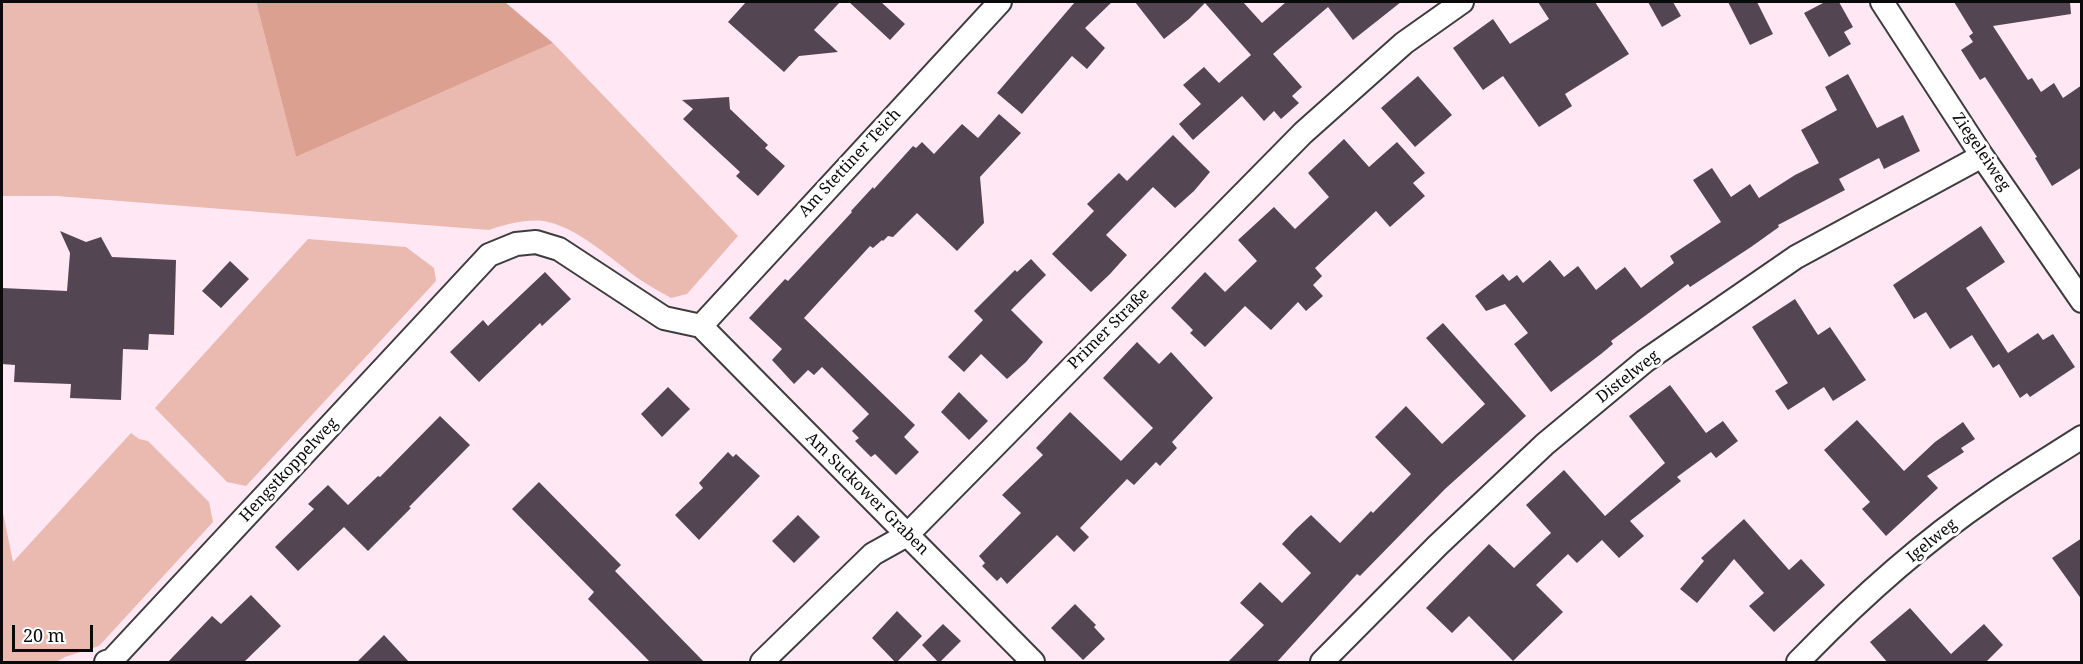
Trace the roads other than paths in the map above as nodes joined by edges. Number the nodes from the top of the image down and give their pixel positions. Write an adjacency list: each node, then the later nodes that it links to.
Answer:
1 (1000, 2): 6 (street, Am Stettiner Teich)
2 (1462, 2): 8 (street, Primer Straße)
3 (1882, 2): 4 (street, Ziegeleiweg)
4 (1982, 156): 5 (street, Ziegeleiweg); 12 (street, Distelweg)
5 (2082, 301)
6 (701, 326): 8 (street, Am Suckower Graben); 9 (street, Hengstkoppelweg)
7 (2082, 437): 13 (street, Igelweg)
8 (907, 535): 10 (street, Primer Straße); 11 (street, Am Suckower Graben)
9 (106, 663)
10 (762, 663)
11 (1033, 663)
12 (1322, 663)
13 (1798, 663)

